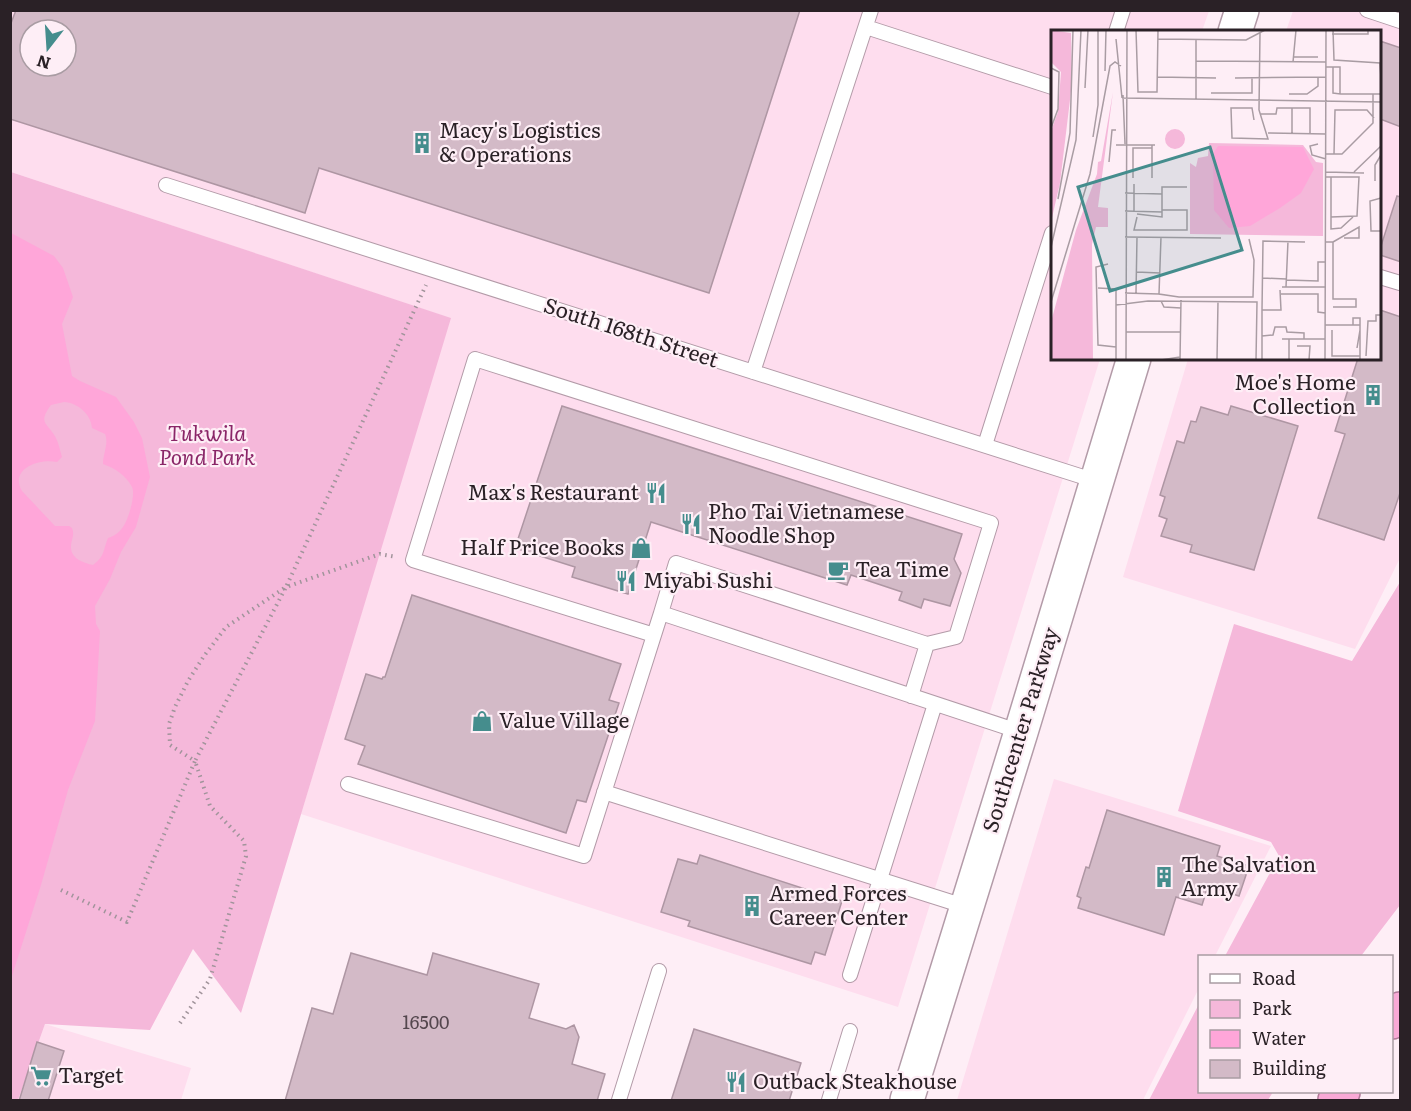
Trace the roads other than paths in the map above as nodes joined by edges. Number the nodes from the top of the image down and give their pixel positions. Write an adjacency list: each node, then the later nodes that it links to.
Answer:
1 (871, 10): 6 (lane)
2 (1123, 10): 7 (lane)
3 (1242, 10): 8 (main road)
4 (1367, 10): 5 (lane)
5 (1401, 21)
6 (866, 27): 9 (lane); 15 (lane)
7 (1117, 30)
8 (1236, 30)
9 (1051, 86)
10 (166, 185): 15 (lane, South 168th Street)
11 (1051, 239): 16 (lane)
12 (1381, 277): 13 (lane)
13 (1401, 283)
14 (1133, 360): 17 (main road, Southcenter Parkway)
15 (753, 372): 16 (lane, South 168th Street)
16 (986, 446): 17 (lane, South 168th Street)
17 (1096, 481): 23 (main road, Southcenter Parkway)
18 (661, 613): 19 (lane); 20 (lane); 21 (lane)
19 (654, 635): 20 (lane); 25 (lane)
20 (927, 644): 21 (lane)
21 (911, 696): 22 (lane)
22 (935, 704): 23 (lane); 26 (lane)
23 (1021, 732): 27 (main road, Southcenter Parkway)
24 (348, 784): 25 (lane)
25 (604, 792): 26 (lane)
26 (880, 880): 27 (lane); 29 (lane)
27 (966, 907): 33 (main road, Southcenter Parkway)
28 (659, 971): 31 (lane)
29 (850, 975)
30 (850, 1031): 32 (lane)
31 (619, 1101)
32 (829, 1101)
33 (907, 1101)

